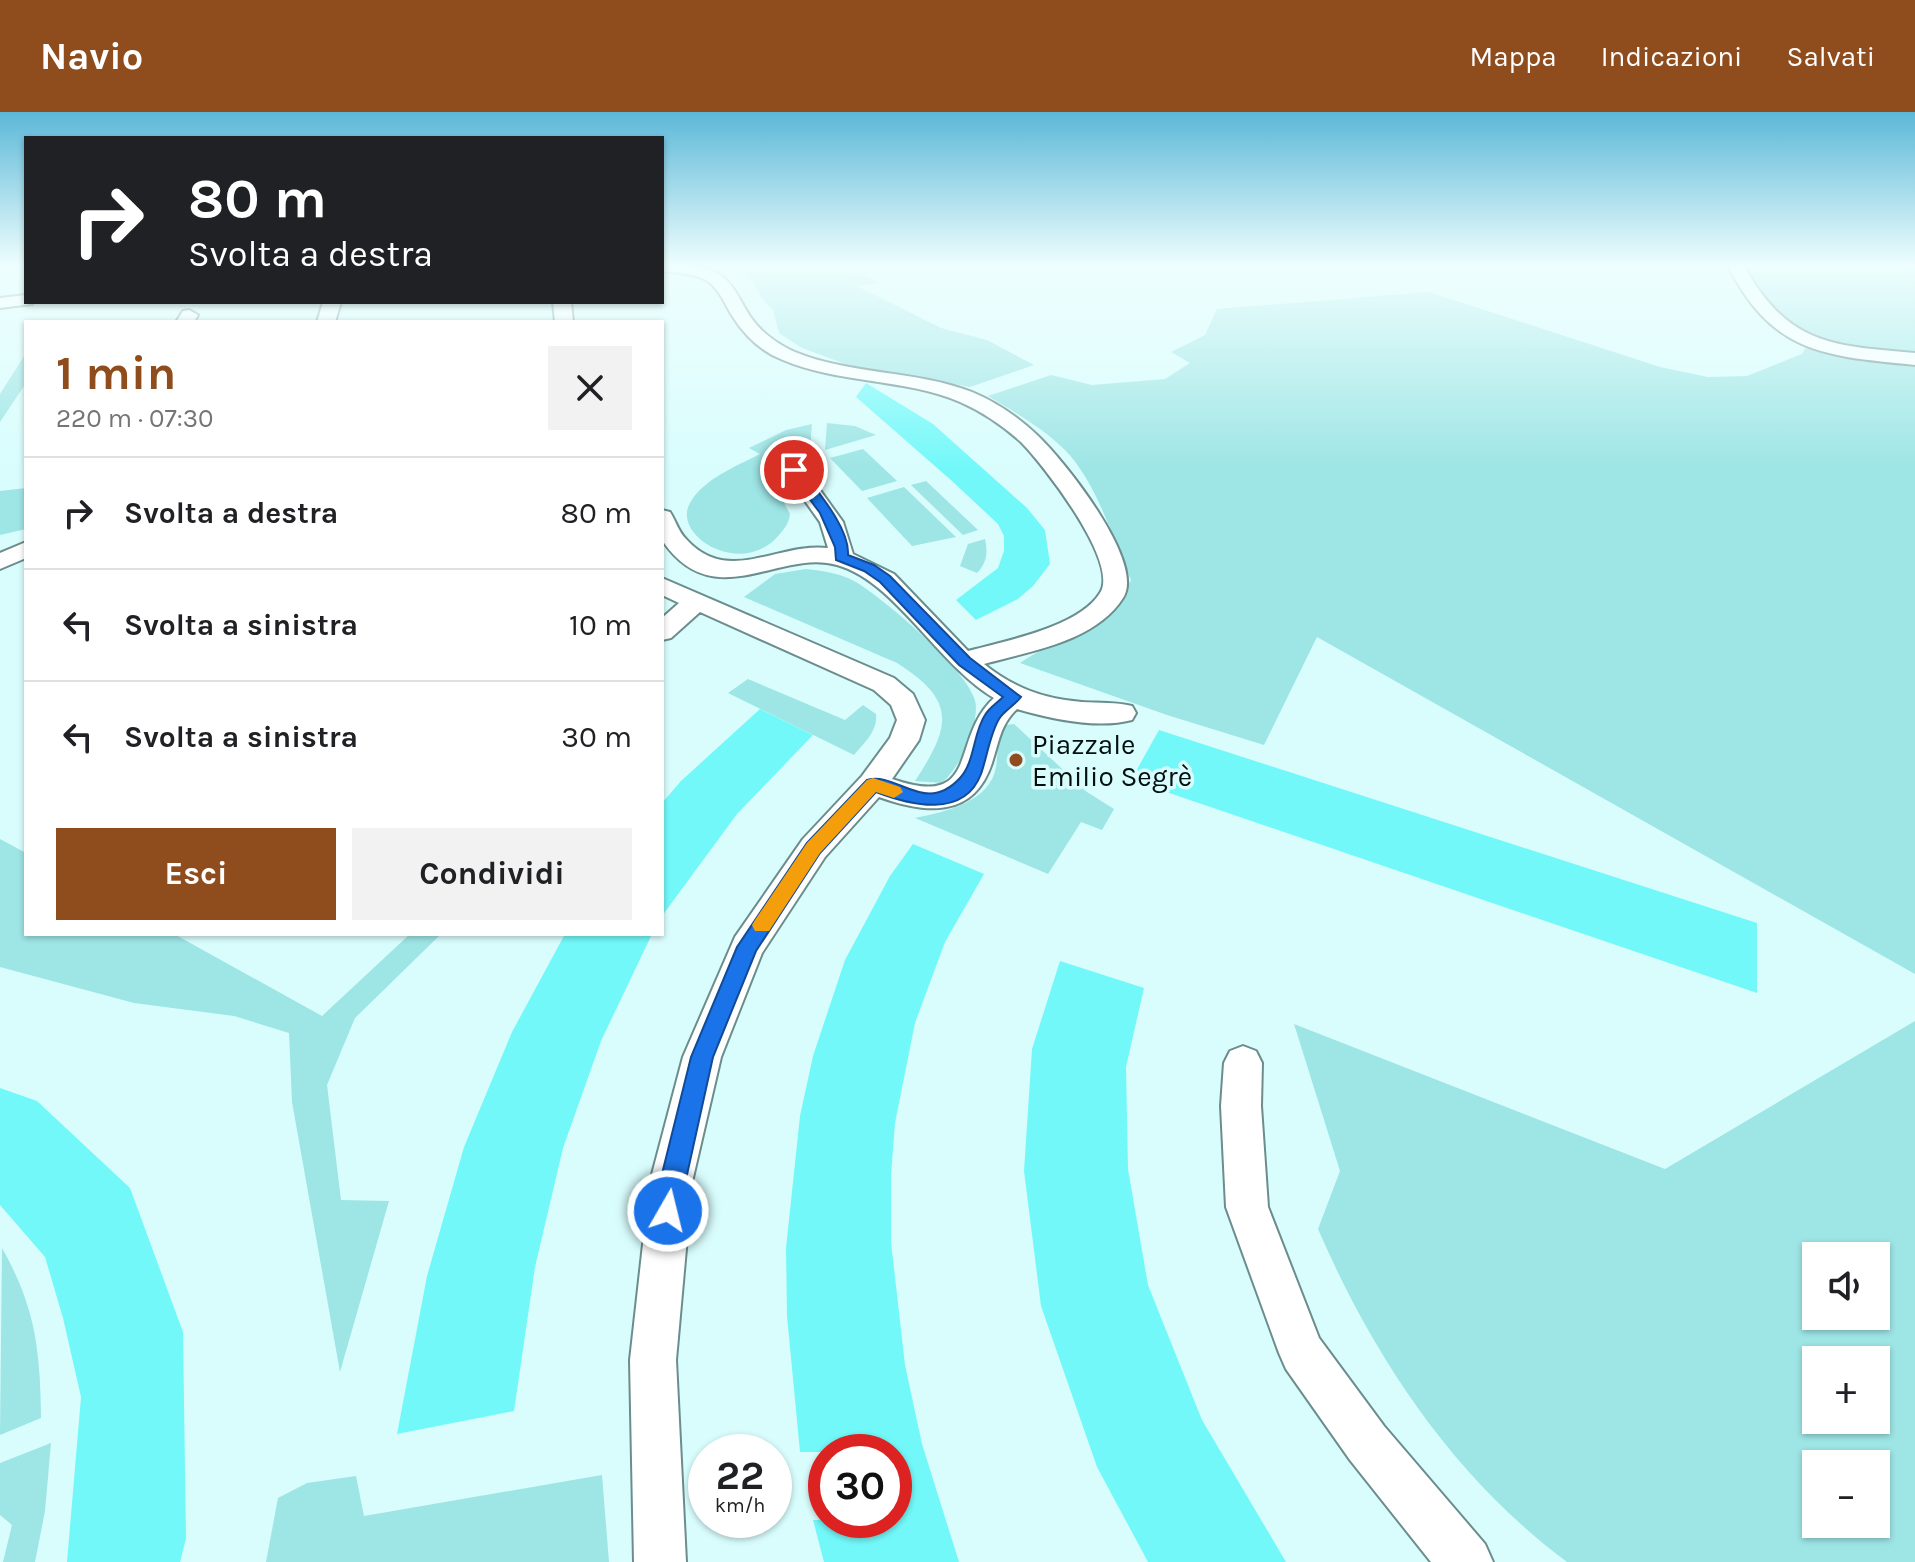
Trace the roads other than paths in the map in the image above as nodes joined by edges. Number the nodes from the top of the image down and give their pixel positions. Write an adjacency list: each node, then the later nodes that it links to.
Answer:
1 (758, 334): 14 (street)
2 (1792, 334): 3 (street)
3 (1915, 359)
4 (794, 470): 9 (street)
5 (664, 524): 9 (street)
6 (24, 539): 7 (street)
7 (0, 544)
8 (24, 550): 10 (street)
9 (841, 557): 14 (street)
10 (0, 562)
11 (664, 587): 12 (street)
12 (696, 602): 13 (street); 17 (street)
13 (664, 630)
14 (964, 661): 15 (street)
15 (1013, 697): 16 (street); 17 (street)
16 (1122, 713)
17 (873, 784): 19 (street)
18 (1243, 1063): 20 (street)
19 (660, 1562)
20 (1467, 1562)

